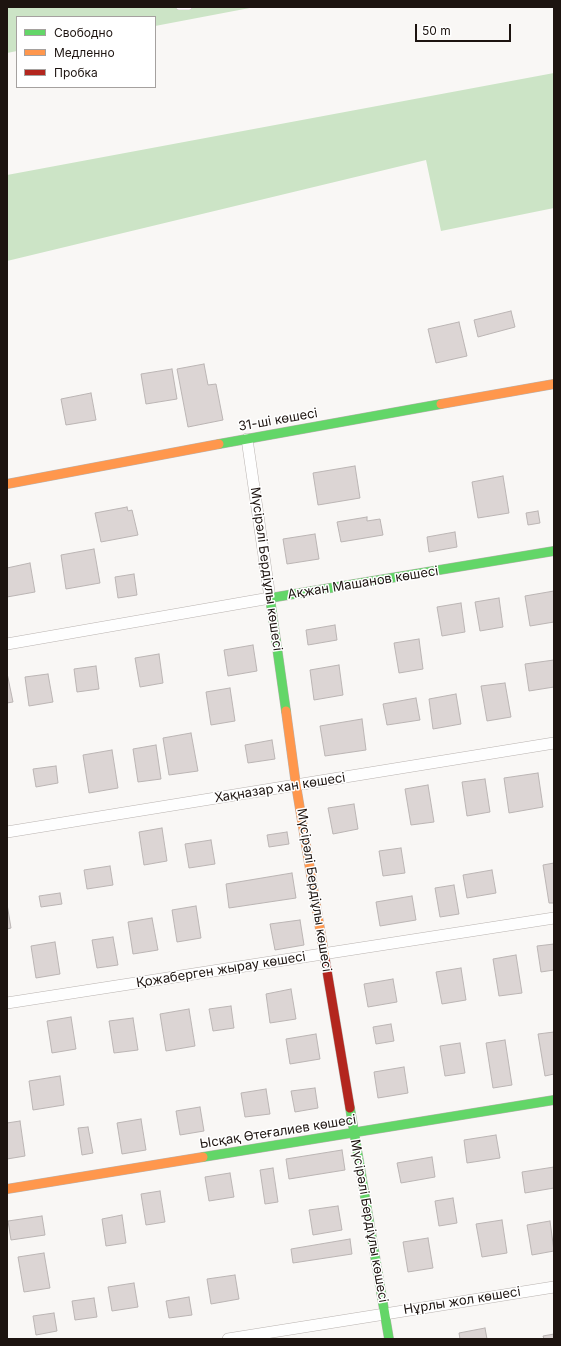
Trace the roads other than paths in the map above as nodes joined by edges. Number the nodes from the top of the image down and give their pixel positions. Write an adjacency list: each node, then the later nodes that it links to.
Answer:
1 (179, 7): 2 (lane)
2 (189, 7)
3 (554, 384): 4 (street, 31-ші көшесі)
4 (247, 439): 5 (street, 31-ші көшесі); 7 (street, Мүсірәлі Бердіұлы көшесі)
5 (7, 484)
6 (554, 551): 7 (street, Ақжан Машанов көшесі)
7 (270, 598): 8 (street, Ақжан Машанов көшесі); 10 (street, Мүсірәлі Бердіұлы көшесі)
8 (7, 644)
9 (554, 743): 10 (street, Хақназар хан көшесі)
10 (296, 785): 11 (street, Хақназар хан көшесі); 13 (street, Мүсірәлі Бердіұлы көшесі)
11 (7, 832)
12 (554, 918): 13 (street, Қожаберген жырау көшесі)
13 (325, 954): 14 (street, Қожаберген жырау көшесі); 16 (street, Мүсірәлі Бердіұлы көшесі)
14 (7, 1004)
15 (554, 1100): 16 (street, Ысқақ Өтеғалиев көшесі)
16 (354, 1133): 17 (street, Ысқақ Өтеғалиев көшесі); 19 (street, Мүсірәлі Бердіұлы көшесі)
17 (7, 1189)
18 (554, 1287): 19 (street, Нұрлы жол көшесі)
19 (385, 1314): 20 (street, Нұрлы жол көшесі); 21 (street, Мүсірәлі Бердіұлы көшесі)
20 (228, 1339)
21 (389, 1339)

